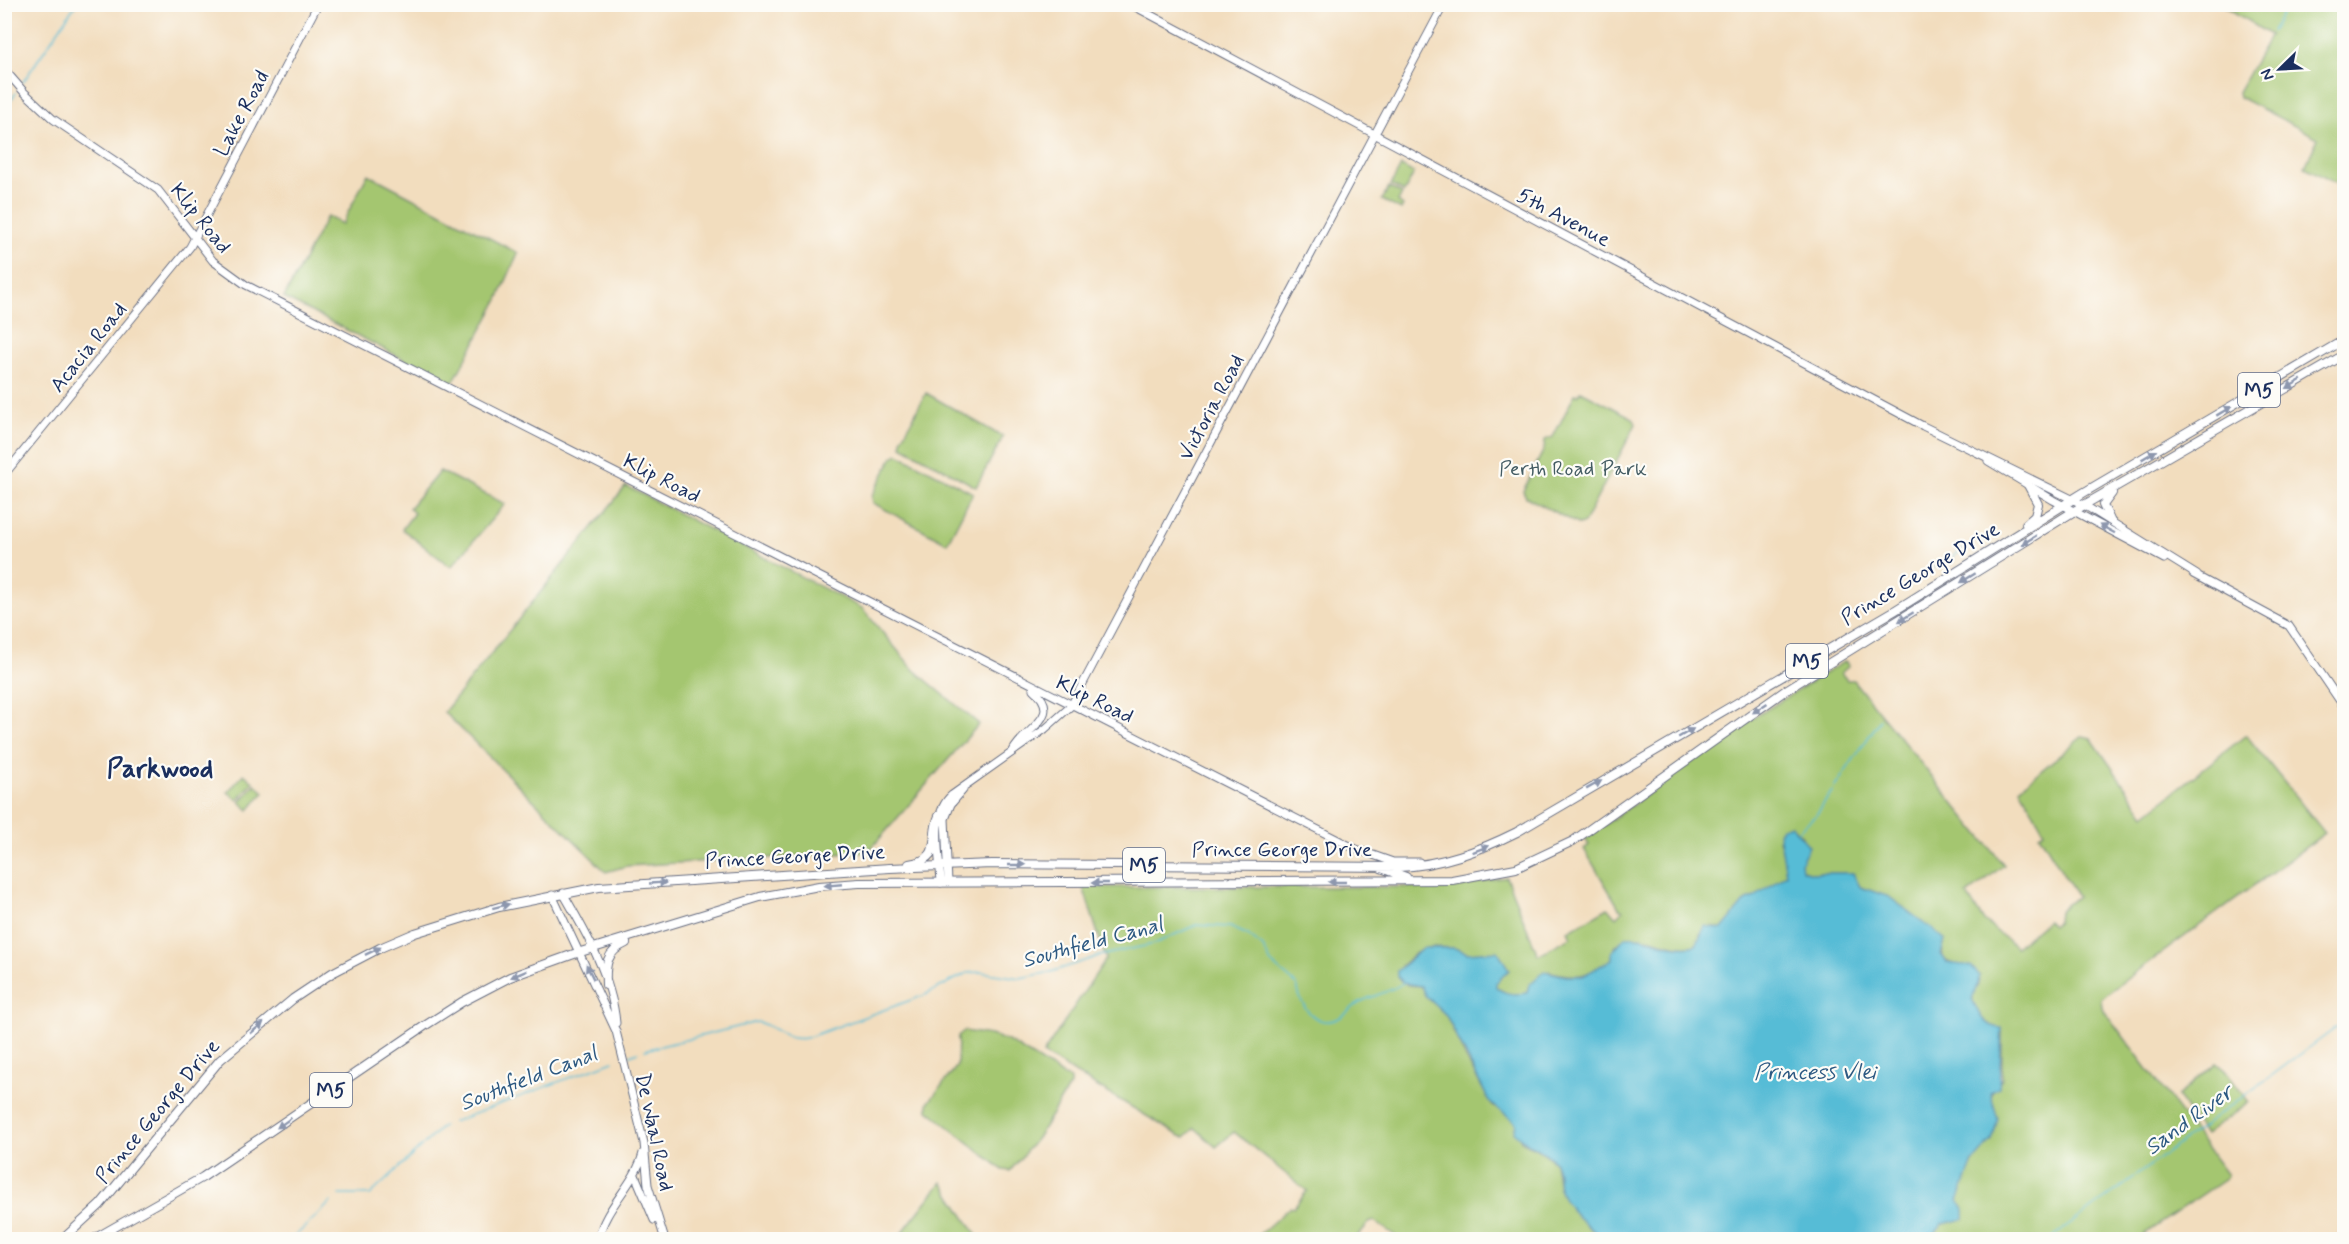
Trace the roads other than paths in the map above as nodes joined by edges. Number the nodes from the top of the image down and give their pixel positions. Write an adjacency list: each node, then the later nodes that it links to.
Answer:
1 (318, 4): 6 (street, Lake Road)
2 (1130, 4): 5 (street, 5th Avenue)
3 (1444, 4): 5 (street, Victoria Road)
4 (4, 69): 6 (street, Klip Road)
5 (1374, 135): 9 (street, 5th Avenue); 21 (street, Victoria Road)
6 (194, 238): 11 (street, Acacia Road); 20 (street, Klip Road)
7 (2344, 340): 13 (main road, Prince George Drive / M5, one-way to 7)
8 (2344, 355): 10 (main road, Prince George Drive / M5, one-way to 10)
9 (1984, 457): 12 (street, 5th Avenue); 13 (street, 5th Avenue)
10 (2163, 459): 15 (main road, Prince George Drive / M5); 17 (main road)
11 (4, 475)
12 (2028, 485): 14 (street, 5th Avenue); 18 (main road)
13 (2072, 500): 14 (main road, Prince George Drive / M5); 15 (street, 5th Avenue)
14 (2063, 505): 16 (street, 5th Avenue); 18 (main road, Prince George Drive / M5)
15 (2084, 505): 16 (main road, Prince George Drive / M5); 17 (street, 5th Avenue)
16 (2074, 511): 19 (street, 5th Avenue, one-way to 16); 31 (main road, Prince George Drive / M5, one-way to 31)
17 (2110, 520): 19 (street, 5th Avenue)
18 (2007, 541): 27 (main road, Prince George Drive / M5, one-way to 18)
19 (2197, 575): 22 (street)
20 (1027, 683): 21 (street, Klip Road); 23 (street)
21 (1071, 706): 23 (street, Victoria Road); 26 (street, Klip Road)
22 (2344, 707)
23 (1012, 753): 24 (street, Victoria Road)
24 (965, 788): 25 (street, Victoria Road); 28 (street, Victoria Road)
25 (939, 816): 28 (street, Victoria Road); 30 (main road)
26 (1356, 849): 27 (street, Klip Road); 29 (street, Klip Road)
27 (1443, 861): 29 (main road, Prince George Drive / M5)
28 (944, 867): 29 (main road, Prince George Drive / M5, one-way to 29); 30 (main road, Prince George Drive / M5); 32 (street, Victoria Road)
29 (1380, 867): 31 (main road)
30 (890, 868): 33 (main road, Prince George Drive / M5, one-way to 30)
31 (1430, 881): 32 (main road, Prince George Drive / M5, one-way to 32)
32 (944, 883): 35 (main road, Prince George Drive / M5, one-way to 35)
33 (563, 892): 34 (main road, Prince George Drive / M5); 36 (street, De Waal Road)
34 (552, 895): 37 (street, De Waal Road); 43 (main road, Prince George Drive / M5, one-way to 34)
35 (637, 936): 36 (main road, Prince George Drive / M5); 38 (main road)
36 (592, 948): 37 (main road, Prince George Drive / M5); 38 (street, De Waal Road)
37 (580, 952): 39 (street, De Waal Road, one-way to 37); 44 (main road, Prince George Drive / M5, one-way to 44)
38 (606, 985): 39 (street, De Waal Road)
39 (616, 1031): 40 (street, De Waal Road)
40 (645, 1148): 41 (street); 42 (street, De Waal Road)
41 (635, 1175): 42 (street); 45 (street); 46 (street, De Waal Road)
42 (647, 1181): 46 (street, De Waal Road)
43 (62, 1239)
44 (92, 1239)
45 (598, 1239)
46 (664, 1239)

